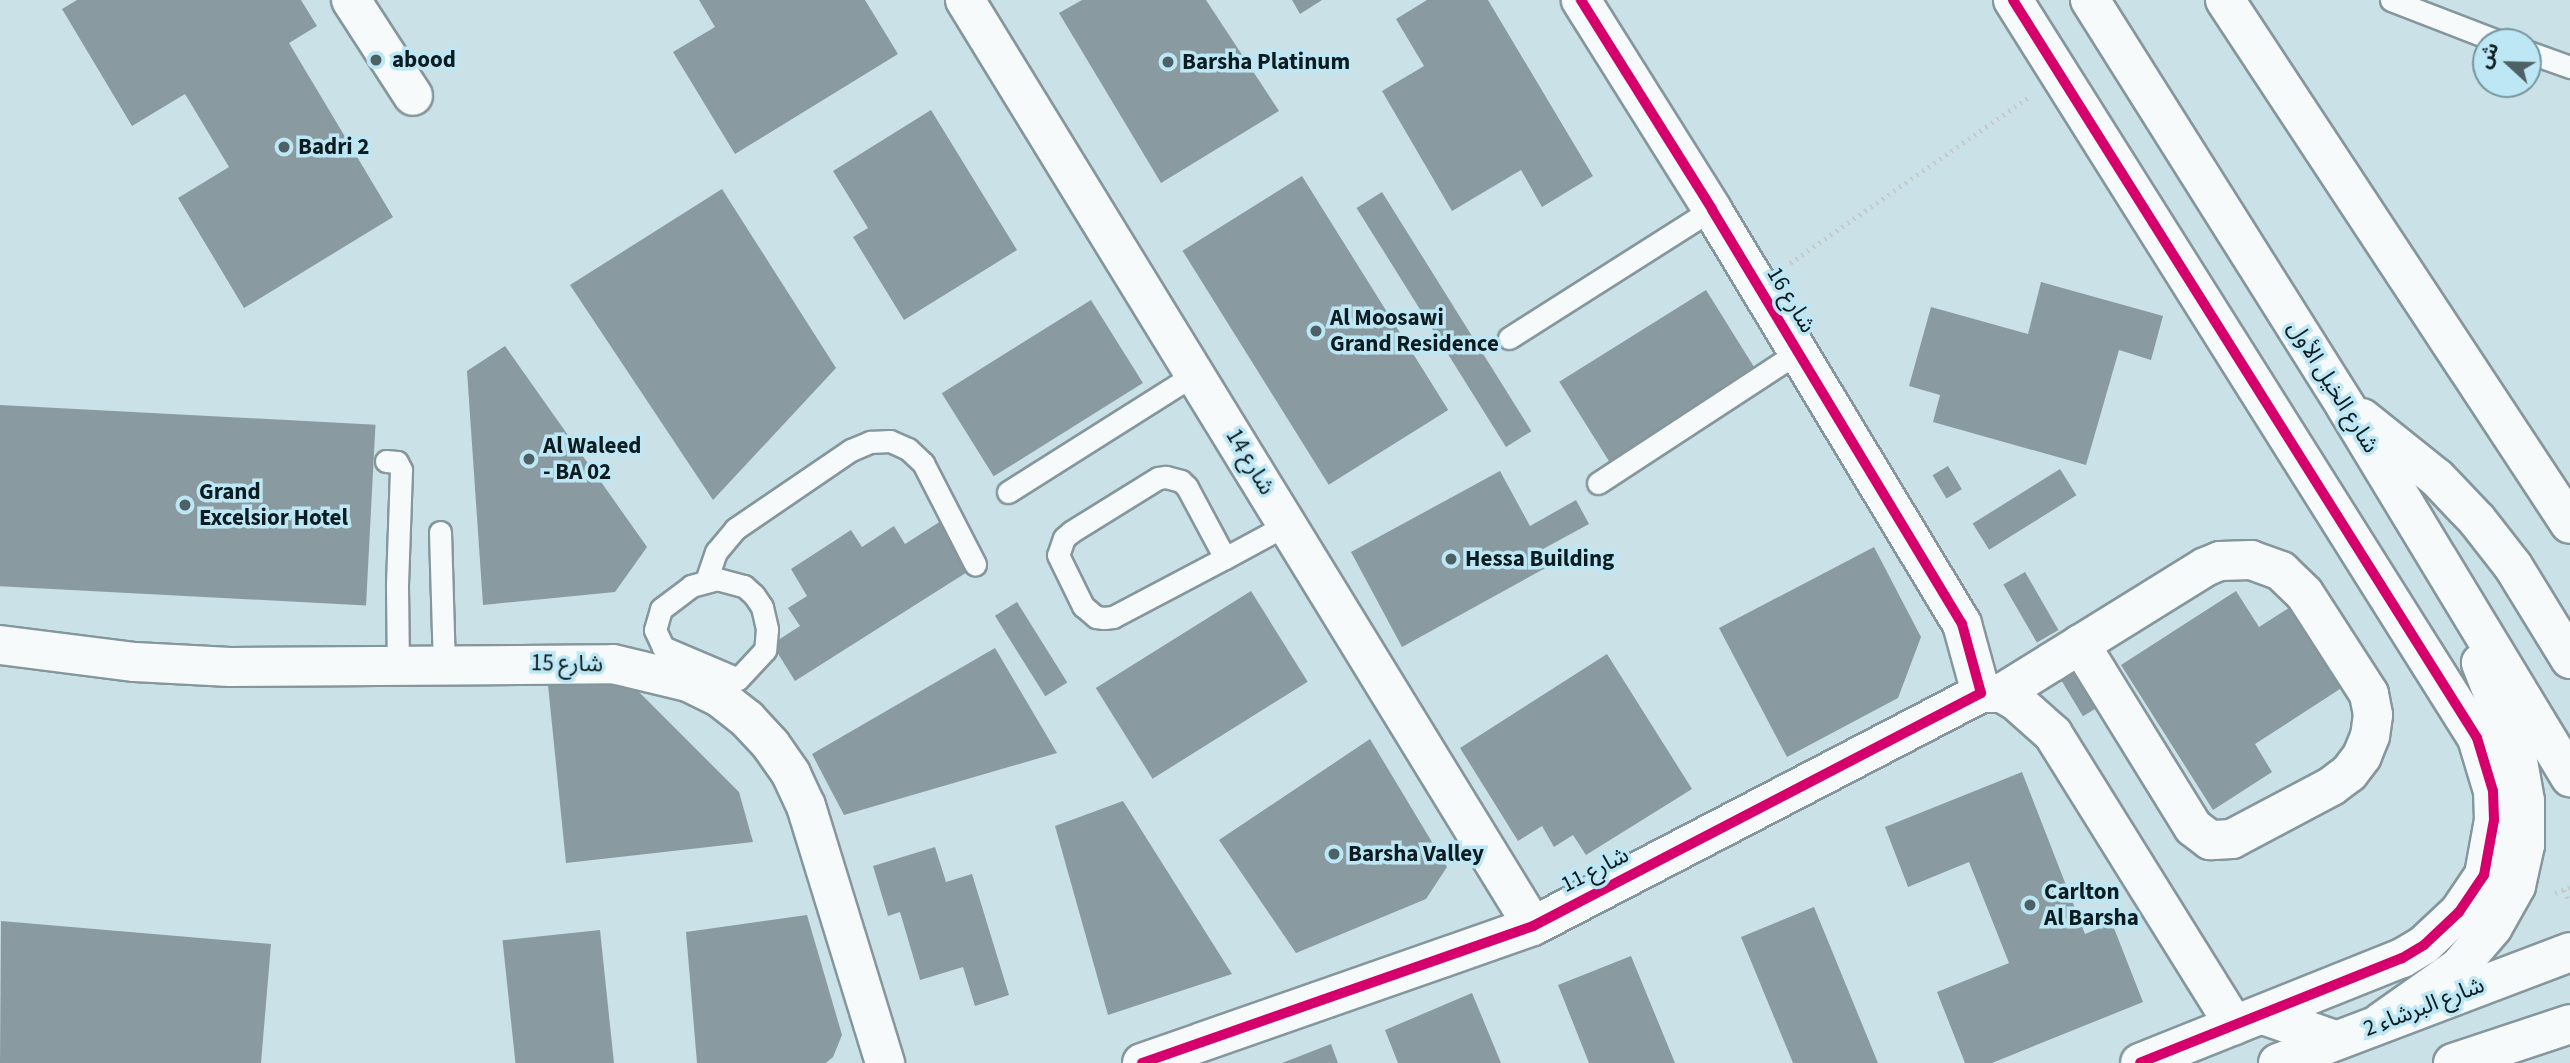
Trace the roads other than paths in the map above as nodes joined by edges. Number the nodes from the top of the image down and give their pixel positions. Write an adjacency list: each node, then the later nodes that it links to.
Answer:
1 (351, 0): 11 (street)
2 (965, 0): 15 (street, شارع 14)
3 (1581, 0): 12 (street, شارع 16)
4 (2013, 0): 37 (street)
5 (2090, 0): 16 (street, شارع الخيل الأول)
6 (2225, 0): 21 (street)
7 (2391, 0): 8 (lane)
8 (2472, 31)
9 (2542, 57): 10 (lane)
10 (2570, 67)
11 (413, 96)
12 (1713, 209): 13 (lane); 14 (street, شارع 16)
13 (1508, 338)
14 (1798, 352): 18 (lane); 33 (street, شارع 16)
15 (1196, 373): 19 (lane); 20 (street, شارع 14)
16 (2346, 407): 24 (street, شارع الخيل الأول); 29 (street)
17 (386, 461): 31 (lane)
18 (1598, 483)
19 (1008, 492)
20 (1288, 524): 23 (lane); 35 (street, شارع 14)
21 (2570, 524)
22 (440, 533): 30 (lane)
23 (1225, 558): 23 (lane)
24 (2442, 563): 34 (street, شارع الخيل الأول); 38 (street)
25 (975, 564): 26 (lane)
26 (706, 581): 32 (lane); 32 (lane)
27 (2081, 644): 27 (street, شارع 11); 33 (street, شارع 11)
28 (0, 645): 31 (street, شارع 15)
29 (2570, 659)
30 (444, 664): 31 (street, شارع 15); 32 (street, شارع 15)
31 (398, 665)
32 (728, 688): 41 (street, شارع 15)
33 (1992, 693): 35 (street, شارع 11); 37 (street)
34 (2570, 777)
35 (1533, 926): 42 (street, شارع 11)
36 (2570, 952): 38 (street, شارع البرشاء 2)
37 (2248, 1020): 40 (street); 43 (street)
38 (2382, 1022): 40 (street, شارع البرشاء 2)
39 (2570, 1024): 45 (street)
40 (2335, 1040): 44 (street, شارع البرشاء 2)
41 (885, 1063)
42 (1142, 1063)
43 (2140, 1063)
44 (2278, 1063)
45 (2453, 1063)

